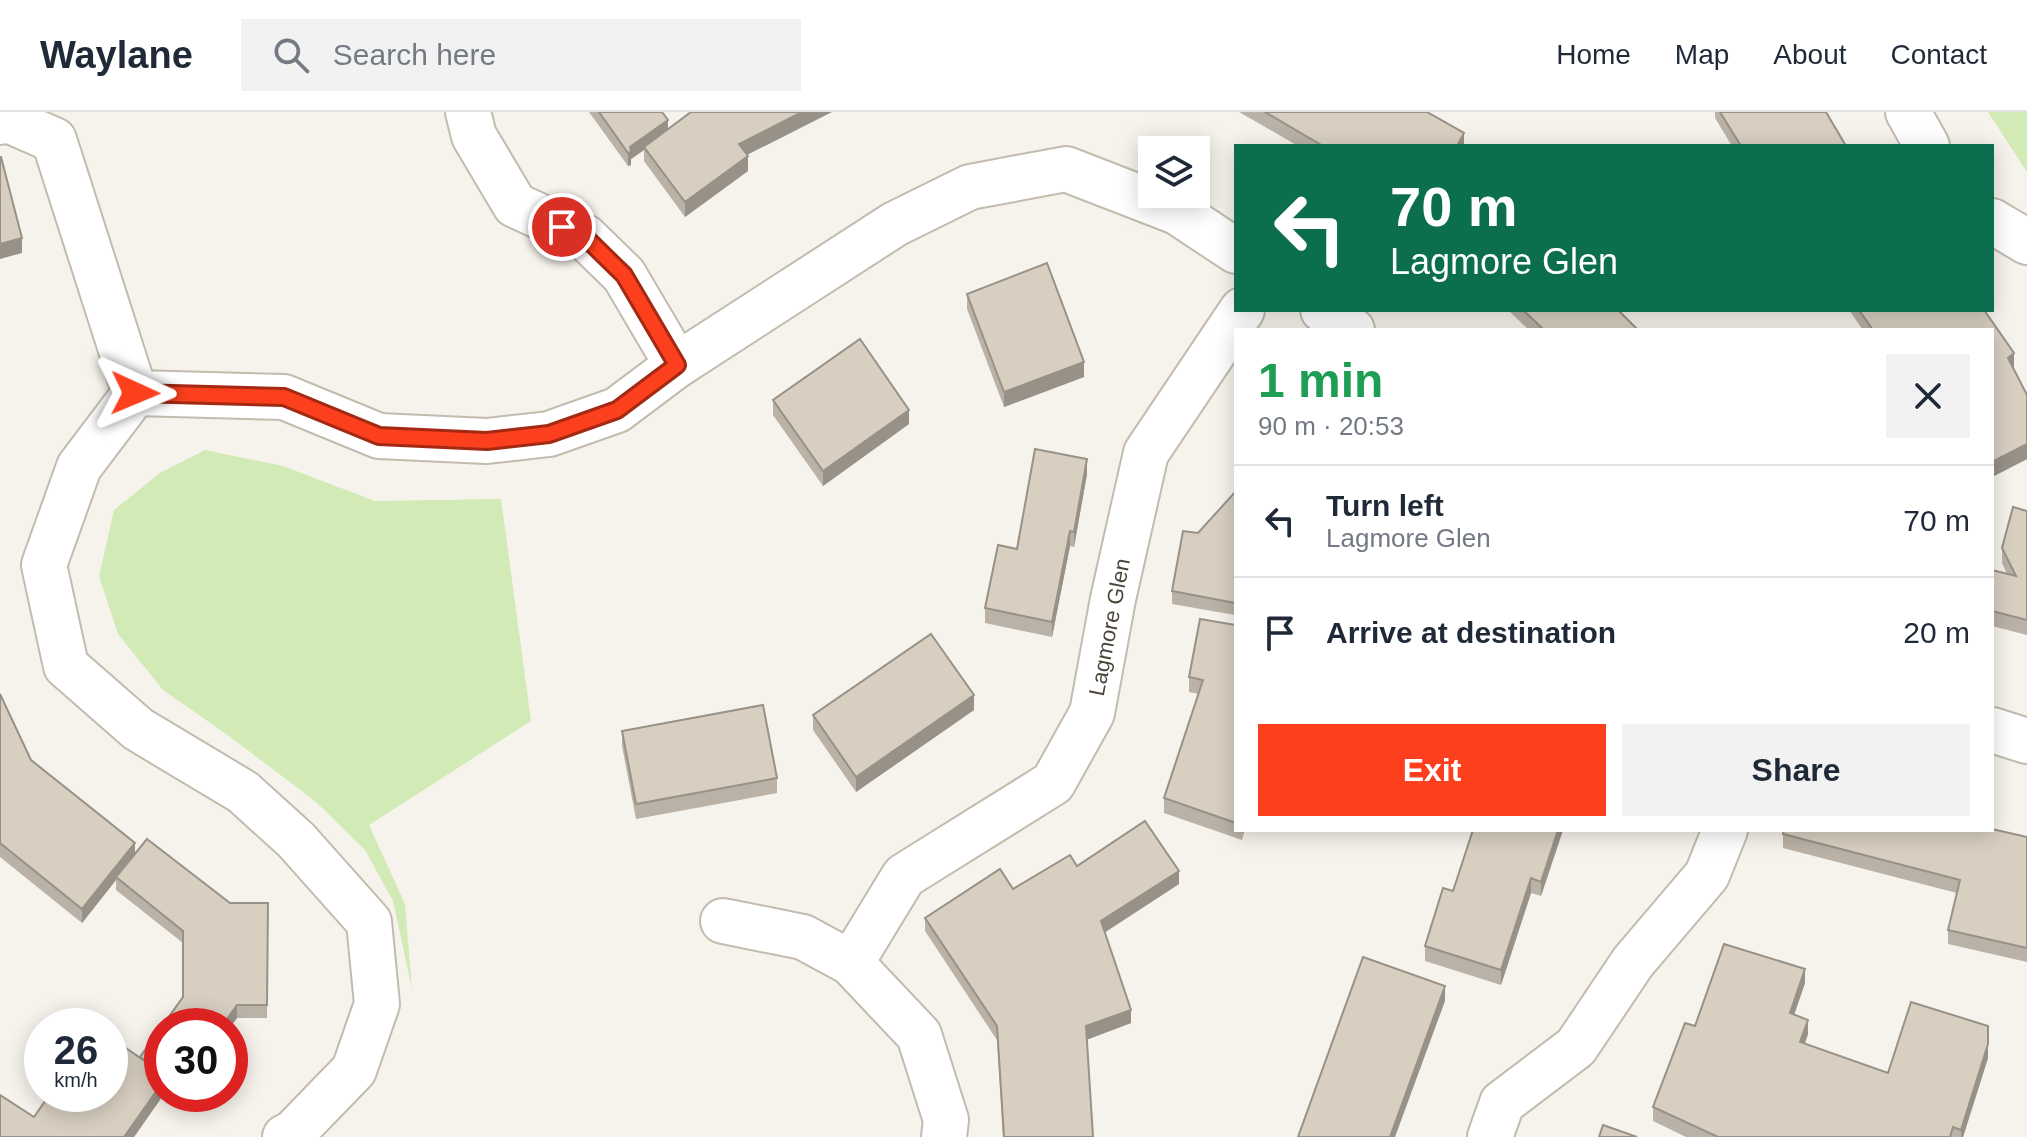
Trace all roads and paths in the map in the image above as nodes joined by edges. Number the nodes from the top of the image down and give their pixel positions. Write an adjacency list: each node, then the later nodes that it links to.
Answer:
1 (468, 112): 11 (street)
2 (1908, 112): 4 (street)
3 (0, 122): 12 (street)
4 (1926, 144)
5 (1994, 222): 6 (street)
6 (2027, 242)
7 (1234, 250): 11 (street)
8 (1241, 312): 17 (street, Lagmore Glen)
9 (1326, 312): 10 (street)
10 (1349, 328)
11 (677, 365): 12 (street)
12 (135, 393): 18 (street)
13 (1994, 731): 14 (street)
14 (2027, 741)
15 (1724, 832): 20 (street)
16 (723, 921): 17 (street)
17 (851, 963): 19 (street)
18 (285, 1137)
19 (944, 1137)
20 (1490, 1137)

